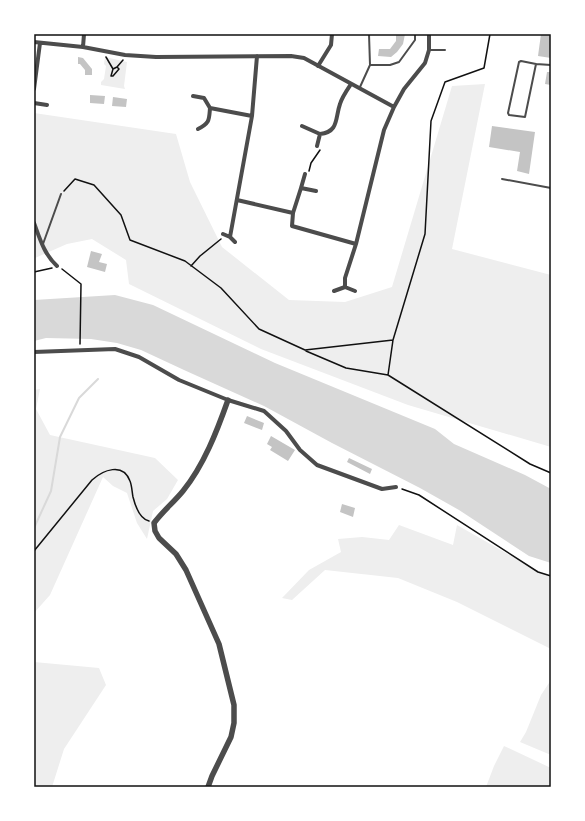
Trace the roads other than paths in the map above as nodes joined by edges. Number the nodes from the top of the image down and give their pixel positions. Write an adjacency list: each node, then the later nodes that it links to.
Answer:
1 (84, 34): 8 (street)
2 (332, 34): 15 (street)
3 (369, 34): 13 (lane)
4 (415, 34): 13 (lane)
5 (429, 34): 9 (street)
6 (34, 42): 7 (street)
7 (40, 43): 8 (street); 18 (street)
8 (83, 47): 11 (street)
9 (429, 50): 10 (lane); 22 (street)
10 (445, 50)
11 (257, 56): 15 (street); 24 (street)
12 (536, 64): 12 (lane); 14 (lane)
13 (370, 65): 17 (lane)
14 (551, 65)
15 (318, 66): 16 (street)
16 (351, 84): 17 (street); 27 (street)
17 (359, 88): 22 (street)
18 (34, 89)
19 (193, 96): 23 (street)
20 (34, 103): 21 (street)
21 (47, 105)
22 (394, 107): 41 (street)
23 (210, 108): 24 (street); 26 (street)
24 (252, 116): 35 (street)
25 (302, 126): 27 (street)
26 (198, 129)
27 (320, 134): 28 (street)
28 (317, 146)
29 (305, 174): 31 (street)
30 (502, 179): 32 (lane)
31 (301, 188): 33 (street); 36 (street)
32 (551, 188)
33 (316, 191)
34 (61, 194): 42 (lane)
35 (238, 200): 36 (street); 39 (street)
36 (294, 213): 41 (street)
37 (34, 223): 42 (street)
38 (223, 234): 39 (street)
39 (230, 237): 40 (street)
40 (235, 242)
41 (356, 244): 44 (street)
42 (42, 246): 43 (street)
43 (57, 266)
44 (345, 288): 45 (street); 46 (street)
45 (334, 290)
46 (355, 291)
47 (34, 352): 48 (street)
48 (228, 400): 49 (street); 50 (street)
49 (396, 487)
50 (208, 787)

